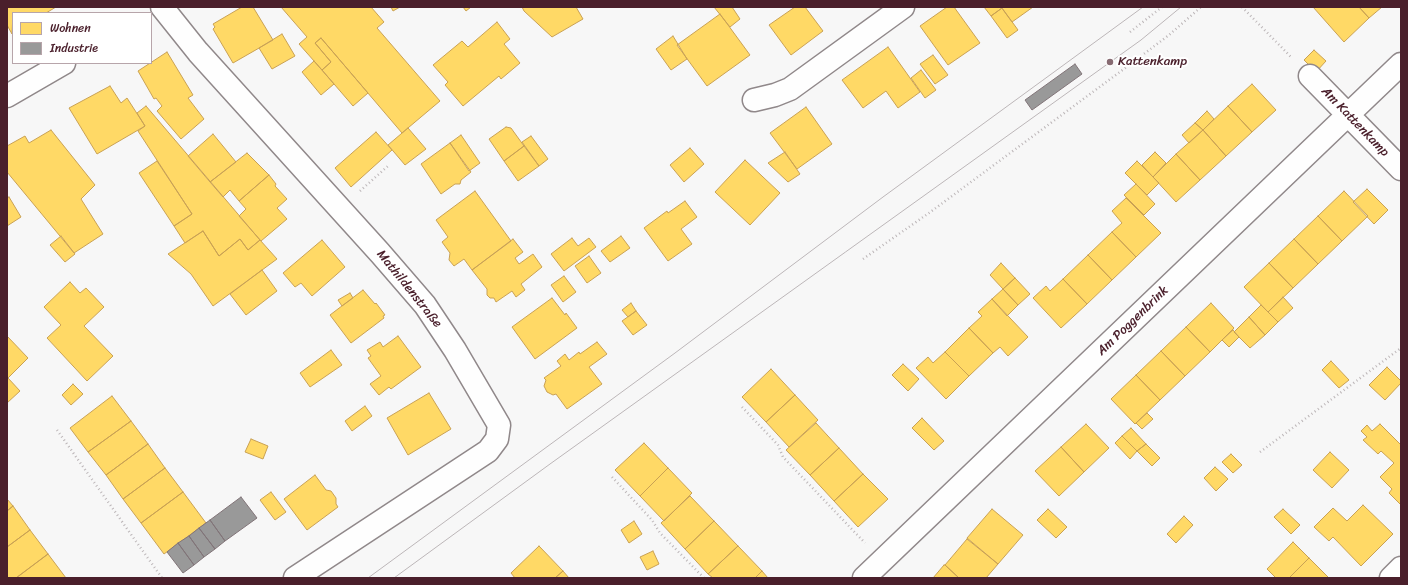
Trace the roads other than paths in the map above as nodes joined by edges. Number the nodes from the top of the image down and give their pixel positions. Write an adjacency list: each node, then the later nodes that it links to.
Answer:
1 (161, 7): 3 (street); 12 (street, Mathildenstraße)
2 (903, 7): 8 (street)
3 (151, 12)
4 (62, 64): 7 (street)
5 (1401, 64): 9 (street, Am Poggenbrink)
6 (1310, 76): 9 (street, Am Kattenkamp)
7 (7, 96)
8 (754, 100)
9 (1348, 115): 10 (street, Am Kattenkamp); 13 (street, Am Poggenbrink)
10 (1401, 169)
11 (1401, 568): 14 (street)
12 (295, 578)
13 (864, 578)
14 (1391, 578)

